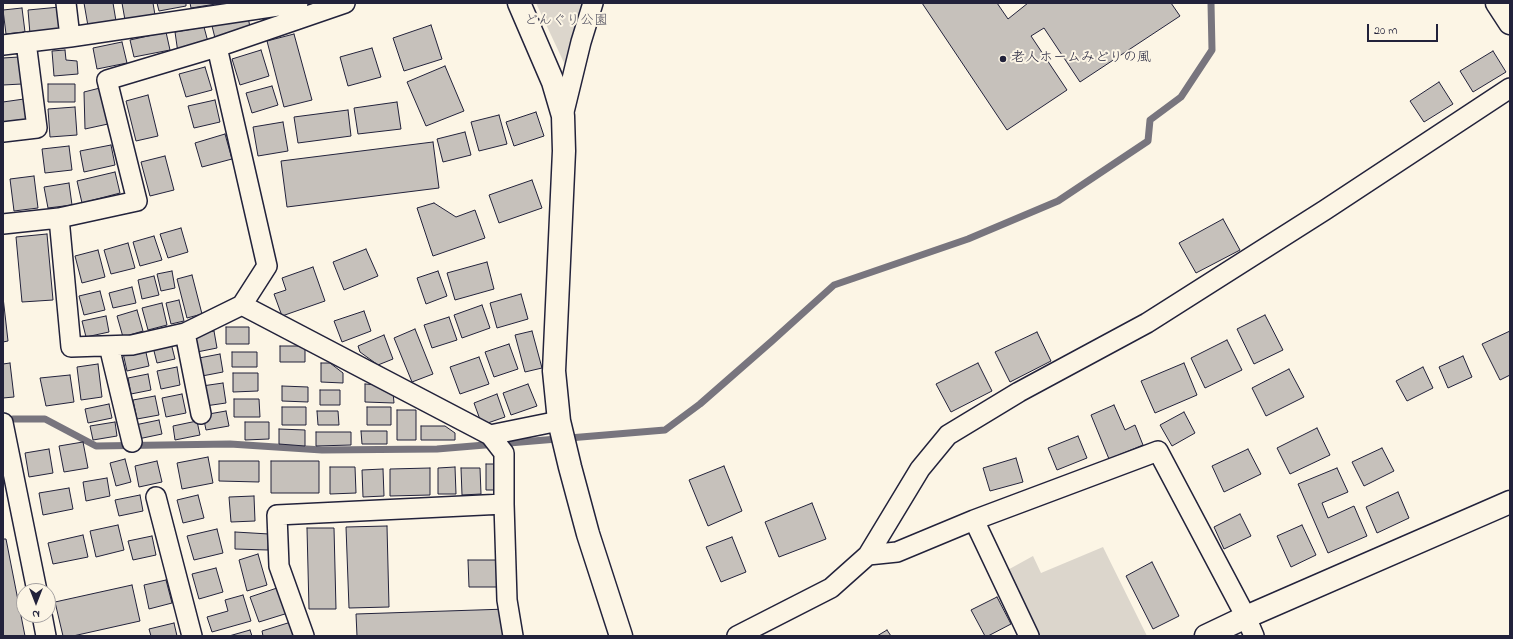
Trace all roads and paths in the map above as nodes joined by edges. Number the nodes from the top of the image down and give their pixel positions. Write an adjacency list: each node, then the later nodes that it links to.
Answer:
1 (66, 3): 8 (street)
2 (346, 3): 6 (street)
3 (519, 3): 13 (street)
4 (593, 3): 13 (street)
5 (1497, 3): 7 (street)
6 (299, 8): 8 (street); 11 (street)
7 (1510, 23)
8 (70, 37): 9 (street)
9 (26, 42): 10 (street); 14 (street)
10 (3, 45)
11 (217, 47): 15 (street); 17 (street)
12 (1510, 88): 29 (street)
13 (563, 116): 21 (street)
14 (3, 132)
15 (60, 218): 16 (street); 19 (street)
16 (3, 224)
17 (242, 305): 18 (street); 23 (street)
18 (184, 333): 19 (street); 20 (street)
19 (109, 346): 24 (street)
20 (201, 414)
21 (559, 421): 23 (street); 37 (street)
22 (3, 422): 30 (street)
23 (490, 435): 27 (street)
24 (132, 442)
25 (156, 497): 34 (street)
26 (1510, 502): 32 (street)
27 (504, 504): 35 (street); 36 (street)
28 (974, 520): 29 (street); 32 (street); 39 (street)
29 (868, 555): 38 (street)
30 (35, 583)
31 (44, 623): 33 (street)
32 (1250, 626): 40 (street)
33 (46, 636)
34 (192, 636)
35 (304, 636)
36 (513, 636)
37 (622, 636)
38 (737, 636)
39 (1029, 636)
40 (1206, 636)

